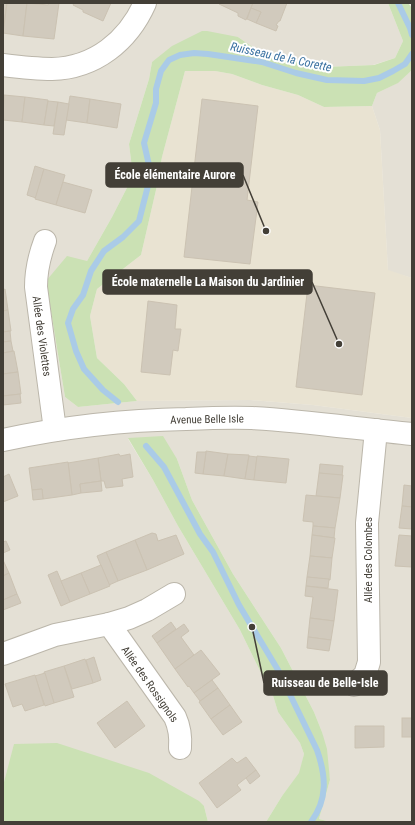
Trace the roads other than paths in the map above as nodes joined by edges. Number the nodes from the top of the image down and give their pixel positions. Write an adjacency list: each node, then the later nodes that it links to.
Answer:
1 (145, 3): 2 (street)
2 (3, 65)
3 (45, 242): 4 (street, Allée des Violettes)
4 (55, 430): 5 (street, Avenue Belle Isle); 7 (street, Avenue Belle Isle)
5 (376, 430): 6 (street, Avenue Belle Isle); 11 (street, Allée des Colombes)
6 (412, 434)
7 (3, 440)
8 (174, 594): 9 (street)
9 (109, 624): 10 (street); 12 (street, Allée des Rossignols)
10 (3, 654)
11 (354, 685)
12 (180, 748)

